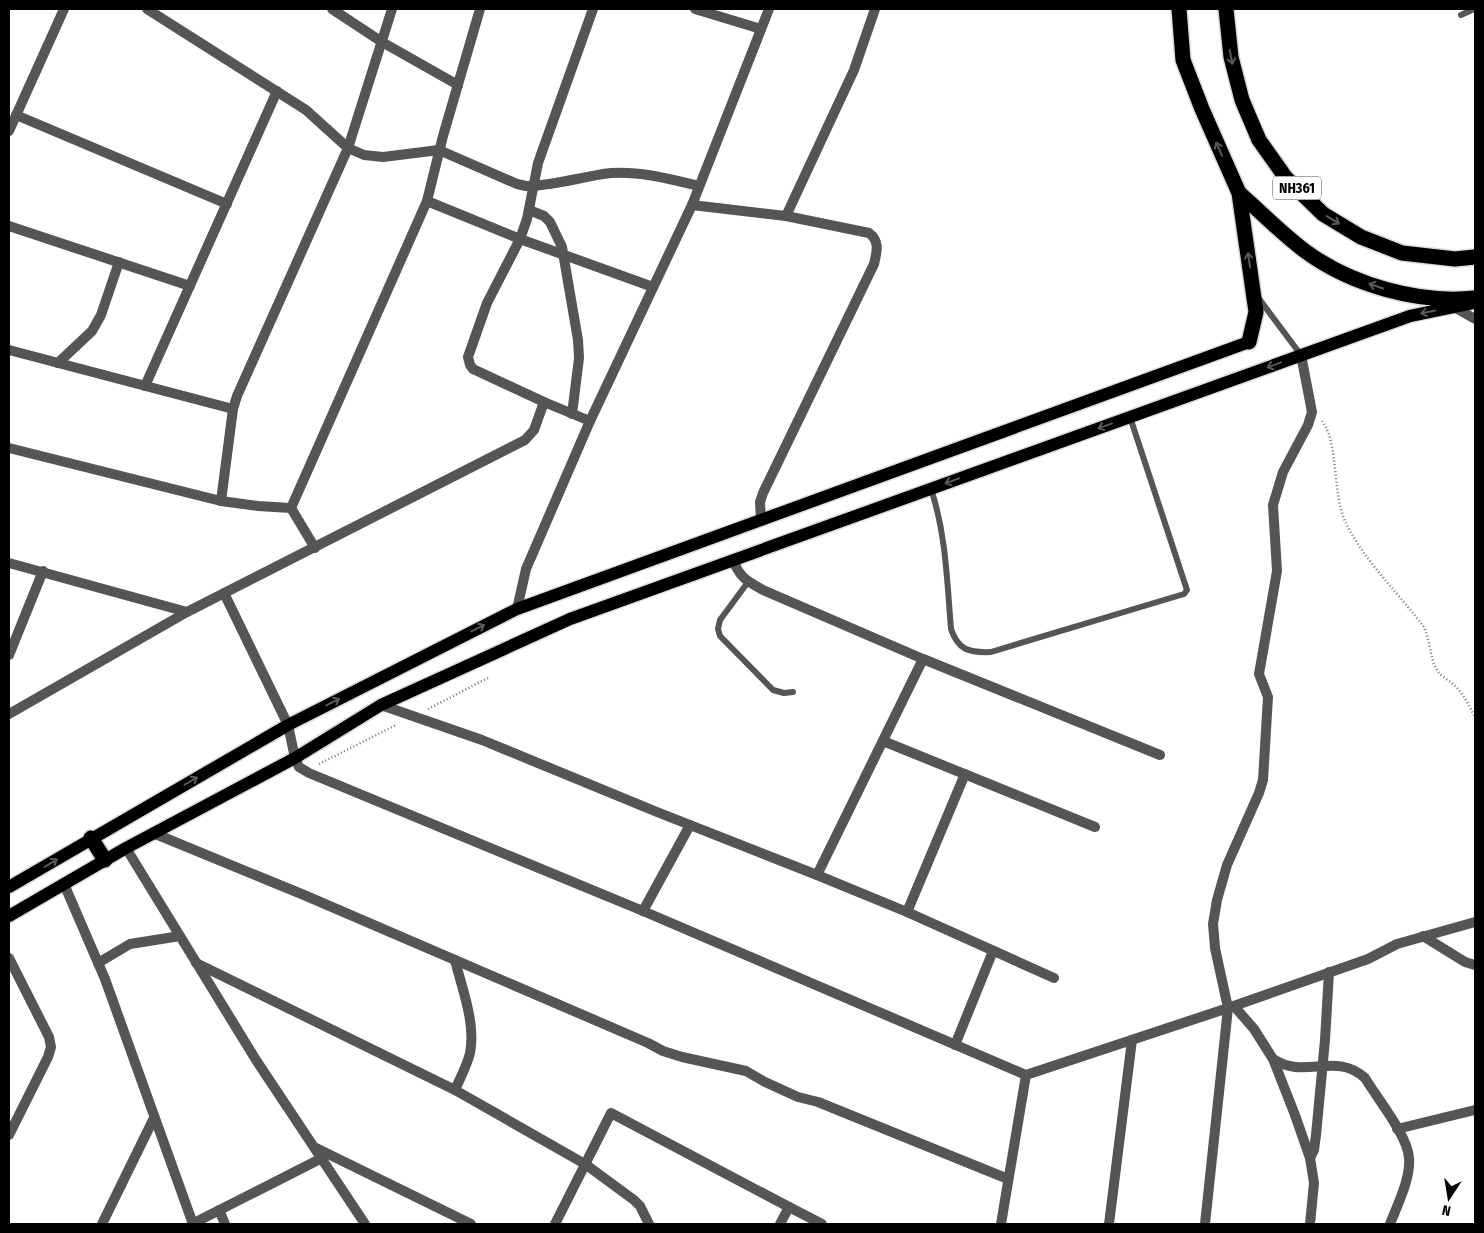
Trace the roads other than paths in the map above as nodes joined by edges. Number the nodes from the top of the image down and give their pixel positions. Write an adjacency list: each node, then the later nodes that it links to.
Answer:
1 (64, 9): 18 (street)
2 (147, 9): 17 (street)
3 (332, 9): 15 (street)
4 (392, 9): 15 (street)
5 (480, 9): 16 (street)
6 (593, 9): 22 (street)
7 (695, 9): 14 (street)
8 (769, 9): 14 (street)
9 (875, 9): 29 (street)
10 (1179, 9): 24 (highway, one-way to 10)
11 (1226, 9): 33 (highway, NH361, one-way to 33)
12 (1474, 9): 13 (lane)
13 (1461, 15)
14 (761, 29): 23 (street)
15 (382, 42): 16 (street); 20 (street)
16 (458, 85): 21 (street)
17 (277, 91): 20 (street); 26 (street)
18 (16, 115): 19 (street); 26 (street)
19 (9, 131)
20 (348, 148): 21 (street); 48 (street)
21 (439, 150): 22 (street); 25 (street)
22 (533, 186): 23 (street); 28 (street)
23 (699, 186): 27 (street)
24 (1239, 193): 37 (highway, one-way to 24); 38 (highway, one-way to 24)
25 (427, 201): 31 (street); 55 (street)
26 (226, 204): 35 (street)
27 (692, 205): 29 (street); 36 (street)
28 (529, 210): 31 (street); 32 (street)
29 (786, 216): 56 (street)
30 (9, 226): 34 (street)
31 (520, 239): 32 (street); 47 (street)
32 (563, 255): 36 (street); 49 (street)
33 (1475, 257)
34 (119, 262): 35 (street); 45 (street)
35 (190, 286): 46 (street)
36 (653, 287): 51 (street)
37 (1253, 291): 42 (highway); 44 (lane)
38 (1475, 298)
39 (1475, 302): 40 (main road)
40 (1454, 307): 41 (street); 44 (main road, one-way to 44)
41 (1475, 319)
42 (1248, 342): 56 (main road)
43 (9, 350): 45 (street)
44 (1301, 355): 50 (main road, one-way to 50); 98 (street)
45 (58, 363): 46 (street)
46 (145, 386): 48 (street)
47 (544, 402): 49 (street); 57 (street)
48 (233, 409): 54 (street)
49 (572, 414): 51 (street)
50 (1130, 417): 53 (main road, one-way to 53); 53 (lane)
51 (590, 421): 63 (street)
52 (9, 448): 54 (street)
53 (931, 489): 58 (main road)
54 (221, 501): 55 (street)
55 (292, 508): 57 (street)
56 (761, 521): 63 (main road)
57 (315, 548): 62 (street)
58 (733, 560): 61 (street); 68 (main road)
59 (9, 563): 60 (street)
60 (42, 571): 64 (street); 65 (street)
61 (748, 582): 66 (street); 67 (lane)
62 (224, 594): 64 (street); 70 (street)
63 (517, 609): 70 (main road, one-way to 63)
64 (187, 612): 69 (street)
65 (9, 655)
66 (923, 659): 71 (street); 72 (street)
67 (792, 692)
68 (381, 705): 73 (main road); 75 (street)
69 (9, 714)
70 (288, 725): 73 (street); 78 (main road, one-way to 70)
71 (883, 741): 74 (street); 81 (street)
72 (1160, 755)
73 (295, 758): 77 (main road); 84 (street)
74 (965, 774): 76 (street); 85 (street)
75 (690, 825): 81 (street); 84 (street)
76 (1095, 828)
77 (153, 833): 79 (main road); 92 (street)
78 (91, 838): 80 (highway); 83 (main road, one-way to 78)
79 (126, 848): 80 (main road); 88 (street)
80 (105, 860): 82 (main road)
81 (817, 875): 85 (street)
82 (64, 884): 86 (main road); 93 (street)
83 (9, 887)
84 (643, 911): 100 (street)
85 (907, 912): 90 (street)
86 (9, 916)
87 (1475, 922): 89 (street)
88 (180, 936): 93 (street); 94 (street)
89 (1423, 936): 95 (street); 96 (street)
90 (993, 951): 97 (street); 100 (street)
91 (9, 958): 108 (street)
92 (455, 960): 104 (street); 113 (street)
93 (98, 963): 106 (street)
94 (196, 963): 104 (street); 109 (street)
95 (1475, 965)
96 (1330, 972): 98 (street); 102 (street)
97 (1054, 978)
98 (1231, 1007): 99 (street); 101 (street); 127 (street)
99 (1132, 1040): 103 (street); 126 (street)
100 (955, 1045): 103 (street)
101 (1273, 1059): 102 (street); 111 (street)
102 (1323, 1066): 107 (street); 111 (street)
103 (1026, 1075): 113 (street)
104 (455, 1090): 112 (street)
105 (1475, 1110): 107 (street)
106 (154, 1118): 116 (street); 117 (street)
107 (1398, 1129): 129 (street)
108 (9, 1135)
109 (316, 1148): 110 (street); 120 (street)
110 (322, 1158): 115 (street); 119 (street)
111 (1310, 1158): 128 (street)
112 (585, 1164): 114 (street); 121 (street); 122 (street)
113 (1008, 1179): 125 (street)
114 (789, 1207): 123 (street); 124 (street)
115 (220, 1210): 117 (street); 118 (street)
116 (102, 1224)
117 (193, 1224)
118 (225, 1224)
119 (365, 1224)
120 (471, 1224)
121 (556, 1224)
122 (649, 1224)
123 (780, 1224)
124 (822, 1224)
125 (1001, 1224)
126 (1109, 1224)
127 (1205, 1224)
128 (1310, 1224)
129 (1390, 1224)

